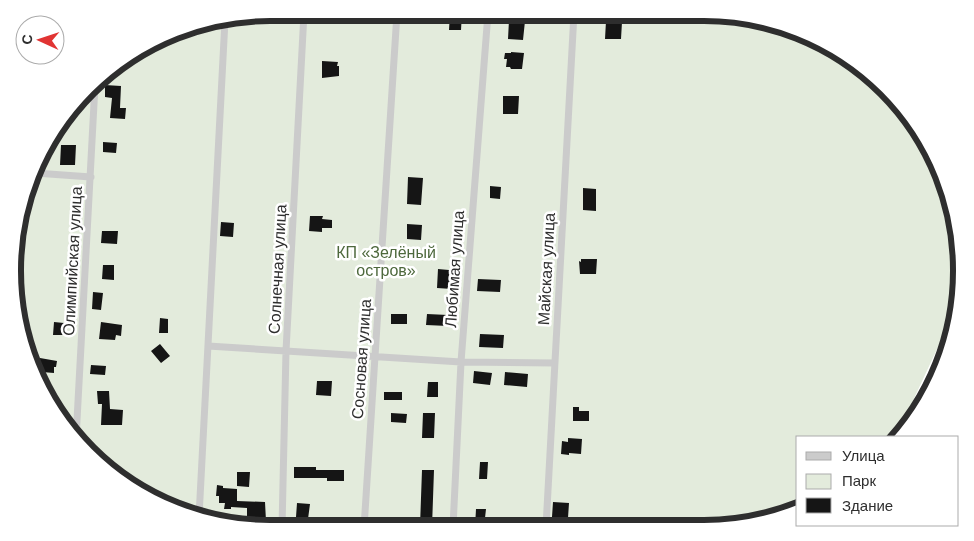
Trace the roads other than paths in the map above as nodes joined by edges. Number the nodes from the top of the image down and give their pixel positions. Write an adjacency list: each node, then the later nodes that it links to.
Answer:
1 (304, 21): 10 (street, Солнечная улица)
2 (396, 21): 11 (street, Сосновая улица)
3 (487, 21): 12 (street, Любимая улица)
4 (574, 21): 13 (street, Майская улица)
5 (225, 25): 9 (street)
6 (96, 93): 8 (street, Олимпийская улица)
7 (41, 173): 8 (street)
8 (91, 177): 14 (street, Олимпийская улица)
9 (208, 346): 10 (street); 15 (street)
10 (286, 351): 11 (street); 16 (street, Солнечная улица)
11 (375, 357): 12 (street); 17 (street, Сосновая улица)
12 (461, 362): 13 (street); 18 (street, Любимая улица)
13 (555, 363): 19 (street, Майская улица)
14 (77, 427)
15 (199, 509)
16 (282, 520)
17 (365, 520)
18 (453, 520)
19 (546, 520)

